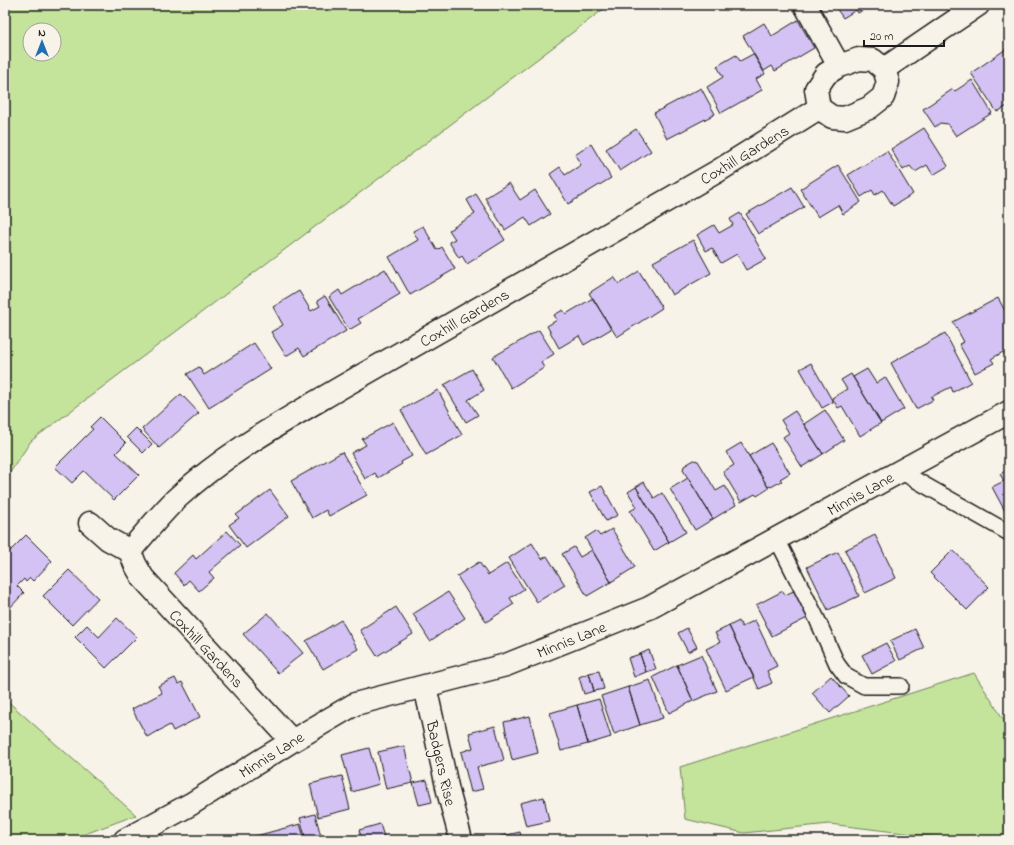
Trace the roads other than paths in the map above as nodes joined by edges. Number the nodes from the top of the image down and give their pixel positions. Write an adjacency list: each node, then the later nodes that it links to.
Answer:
1 (805, 5): 3 (street)
2 (978, 5): 4 (street)
3 (839, 66): 4 (street); 5 (street)
4 (884, 69): 5 (street)
5 (819, 108): 11 (street, Coxhill Gardens)
6 (1009, 412): 7 (street, Minnis Lane)
7 (900, 472): 9 (lane); 10 (street, Minnis Lane)
8 (90, 522): 11 (street)
9 (1009, 533)
10 (777, 538): 12 (street, Minnis Lane); 13 (lane)
11 (130, 551): 14 (street, Coxhill Gardens)
12 (425, 686): 14 (street, Minnis Lane); 16 (street, Badgers Rise)
13 (901, 686)
14 (292, 740): 15 (street, Minnis Lane)
15 (124, 840)
16 (462, 840)

